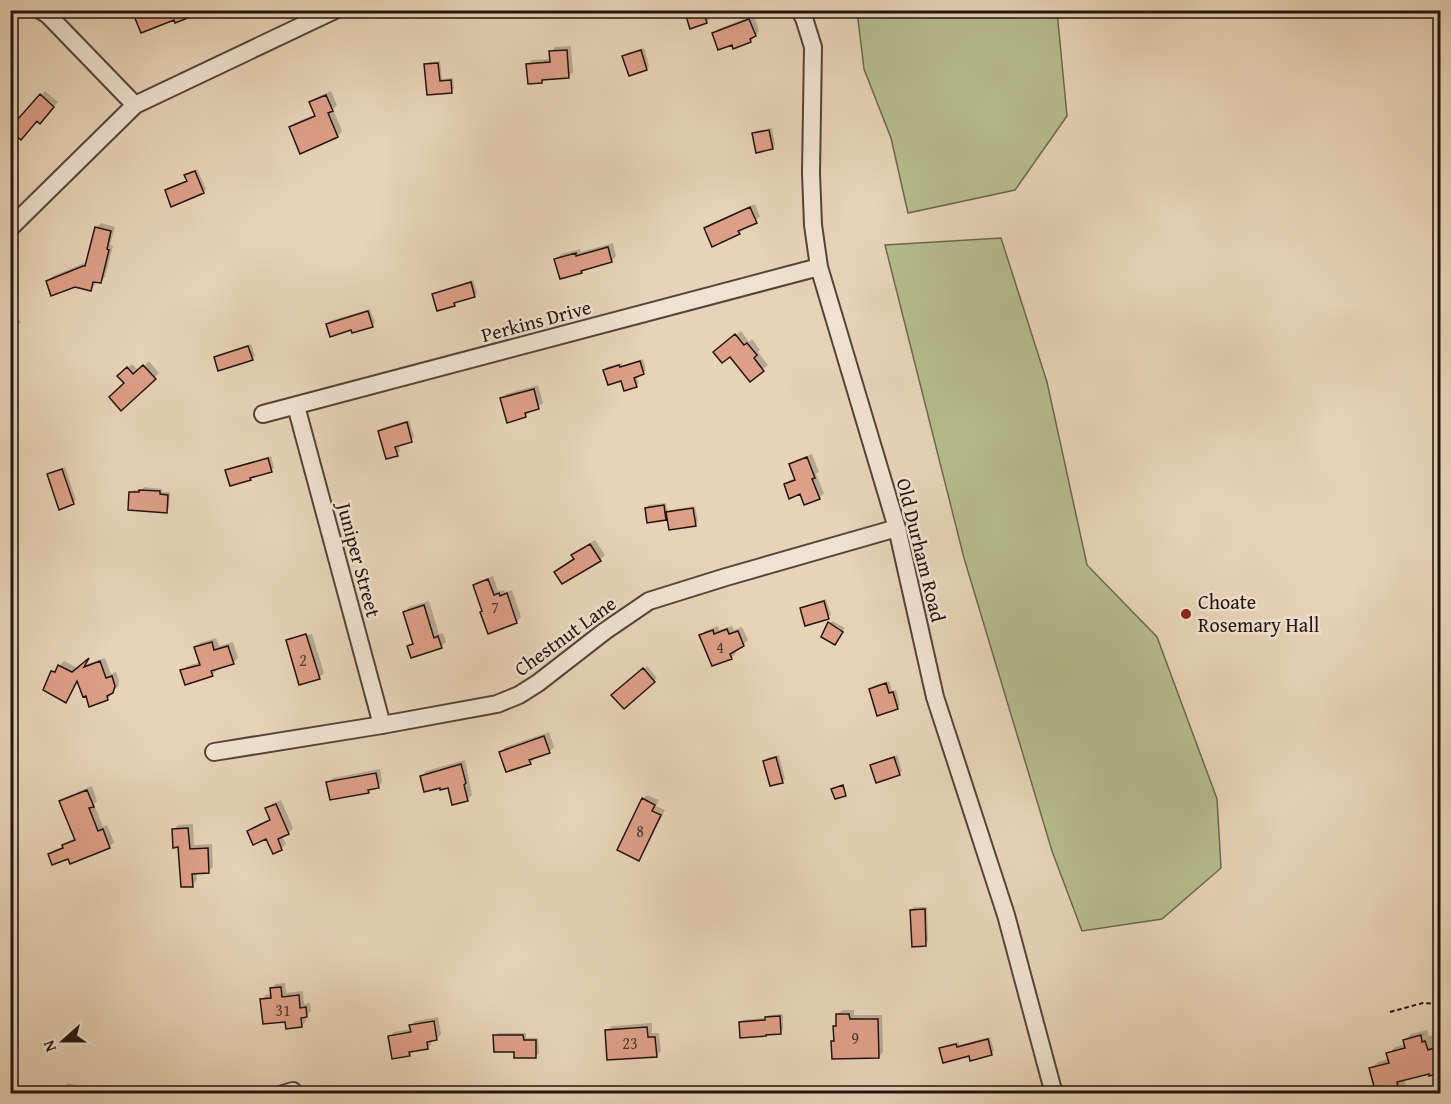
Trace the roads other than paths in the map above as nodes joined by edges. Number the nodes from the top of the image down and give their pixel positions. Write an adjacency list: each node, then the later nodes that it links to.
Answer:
1 (40, 10): 4 (street)
2 (335, 10): 4 (street)
3 (799, 10): 6 (street, Old Durham Road)
4 (135, 105): 5 (street)
5 (10, 228)
6 (819, 267): 7 (street, Perkins Drive); 9 (street, Old Durham Road)
7 (296, 406): 8 (street, Perkins Drive); 10 (street, Juniper Street)
8 (263, 414)
9 (897, 528): 10 (street, Chestnut Lane); 14 (street, Old Durham Road)
10 (382, 725): 11 (street, Chestnut Lane)
11 (213, 752)
12 (284, 1094): 13 (street)
13 (294, 1094)
14 (1054, 1094)

